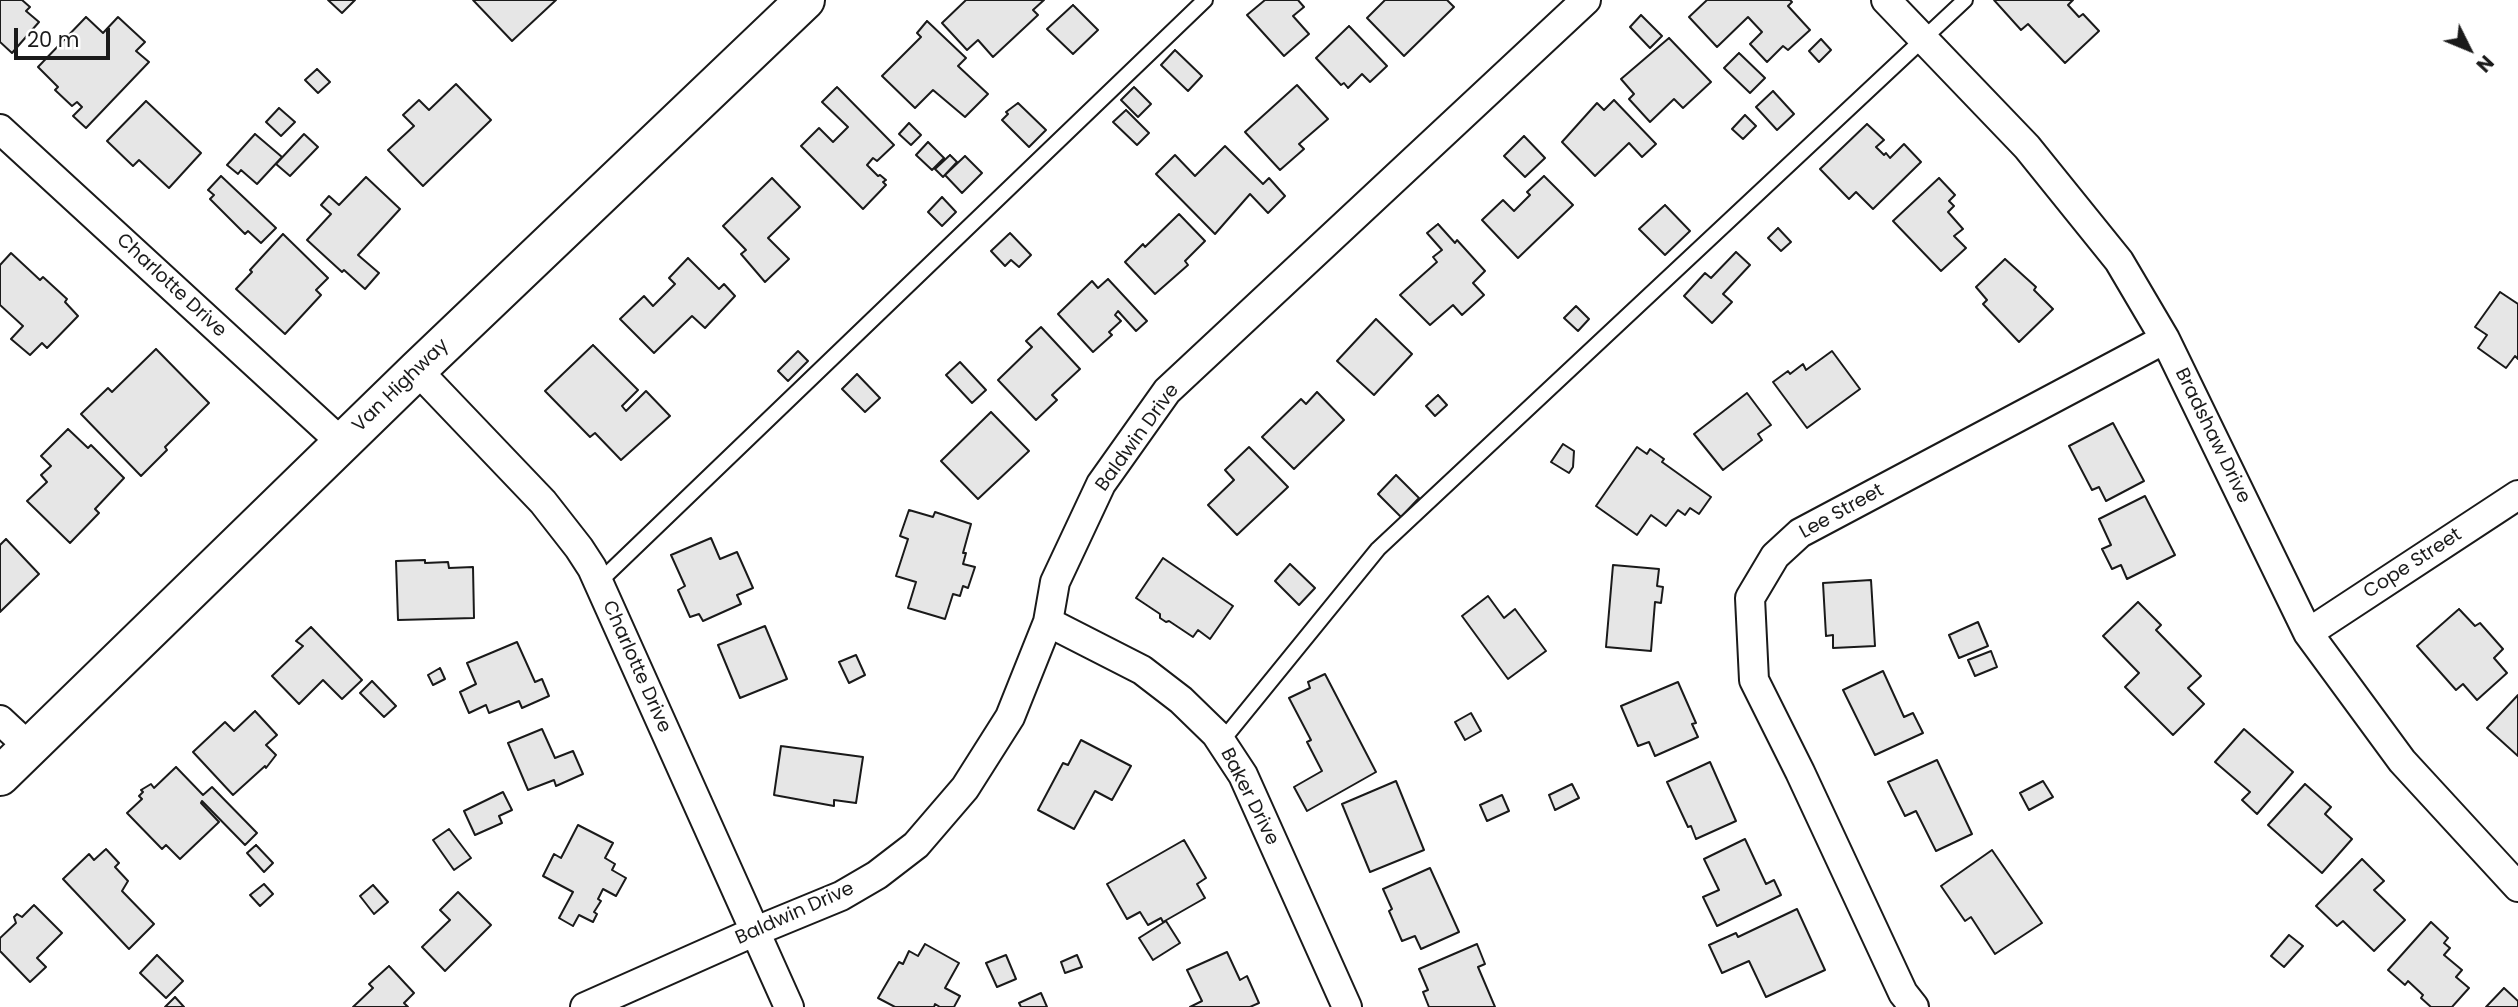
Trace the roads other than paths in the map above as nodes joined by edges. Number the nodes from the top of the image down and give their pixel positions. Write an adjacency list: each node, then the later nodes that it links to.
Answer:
1 (805, 0): 9 (main road, Van Highway)
2 (1205, 0): 12 (lane)
3 (1587, 0): 13 (street, Baldwin Drive)
4 (1886, 0): 6 (street, Bradshaw Drive)
5 (1965, 0): 6 (lane)
6 (1924, 39): 8 (street, Bradshaw Drive); 16 (lane)
7 (0, 129): 10 (street, Charlotte Drive)
8 (2165, 339): 14 (street, Bradshaw Drive); 24 (street, Lee Street)
9 (418, 370): 10 (main road, Van Highway); 12 (street, Charlotte Drive)
10 (342, 443): 17 (main road, Van Highway)
11 (2518, 495): 14 (street, Cope Street)
12 (598, 583): 20 (street, Charlotte Drive)
13 (1048, 622): 16 (street, Baker Drive); 20 (street, Baldwin Drive)
14 (2308, 633): 19 (street, Bradshaw Drive)
15 (0, 720): 17 (street)
16 (1221, 741): 23 (street, Baker Drive)
17 (30, 747): 18 (main road, Van Highway)
18 (0, 776)
19 (2518, 887)
20 (756, 931): 21 (street, Baldwin Drive); 22 (street, Charlotte Drive)
21 (585, 1007)
22 (789, 1007)
23 (1347, 1007)
24 (1914, 1007)

